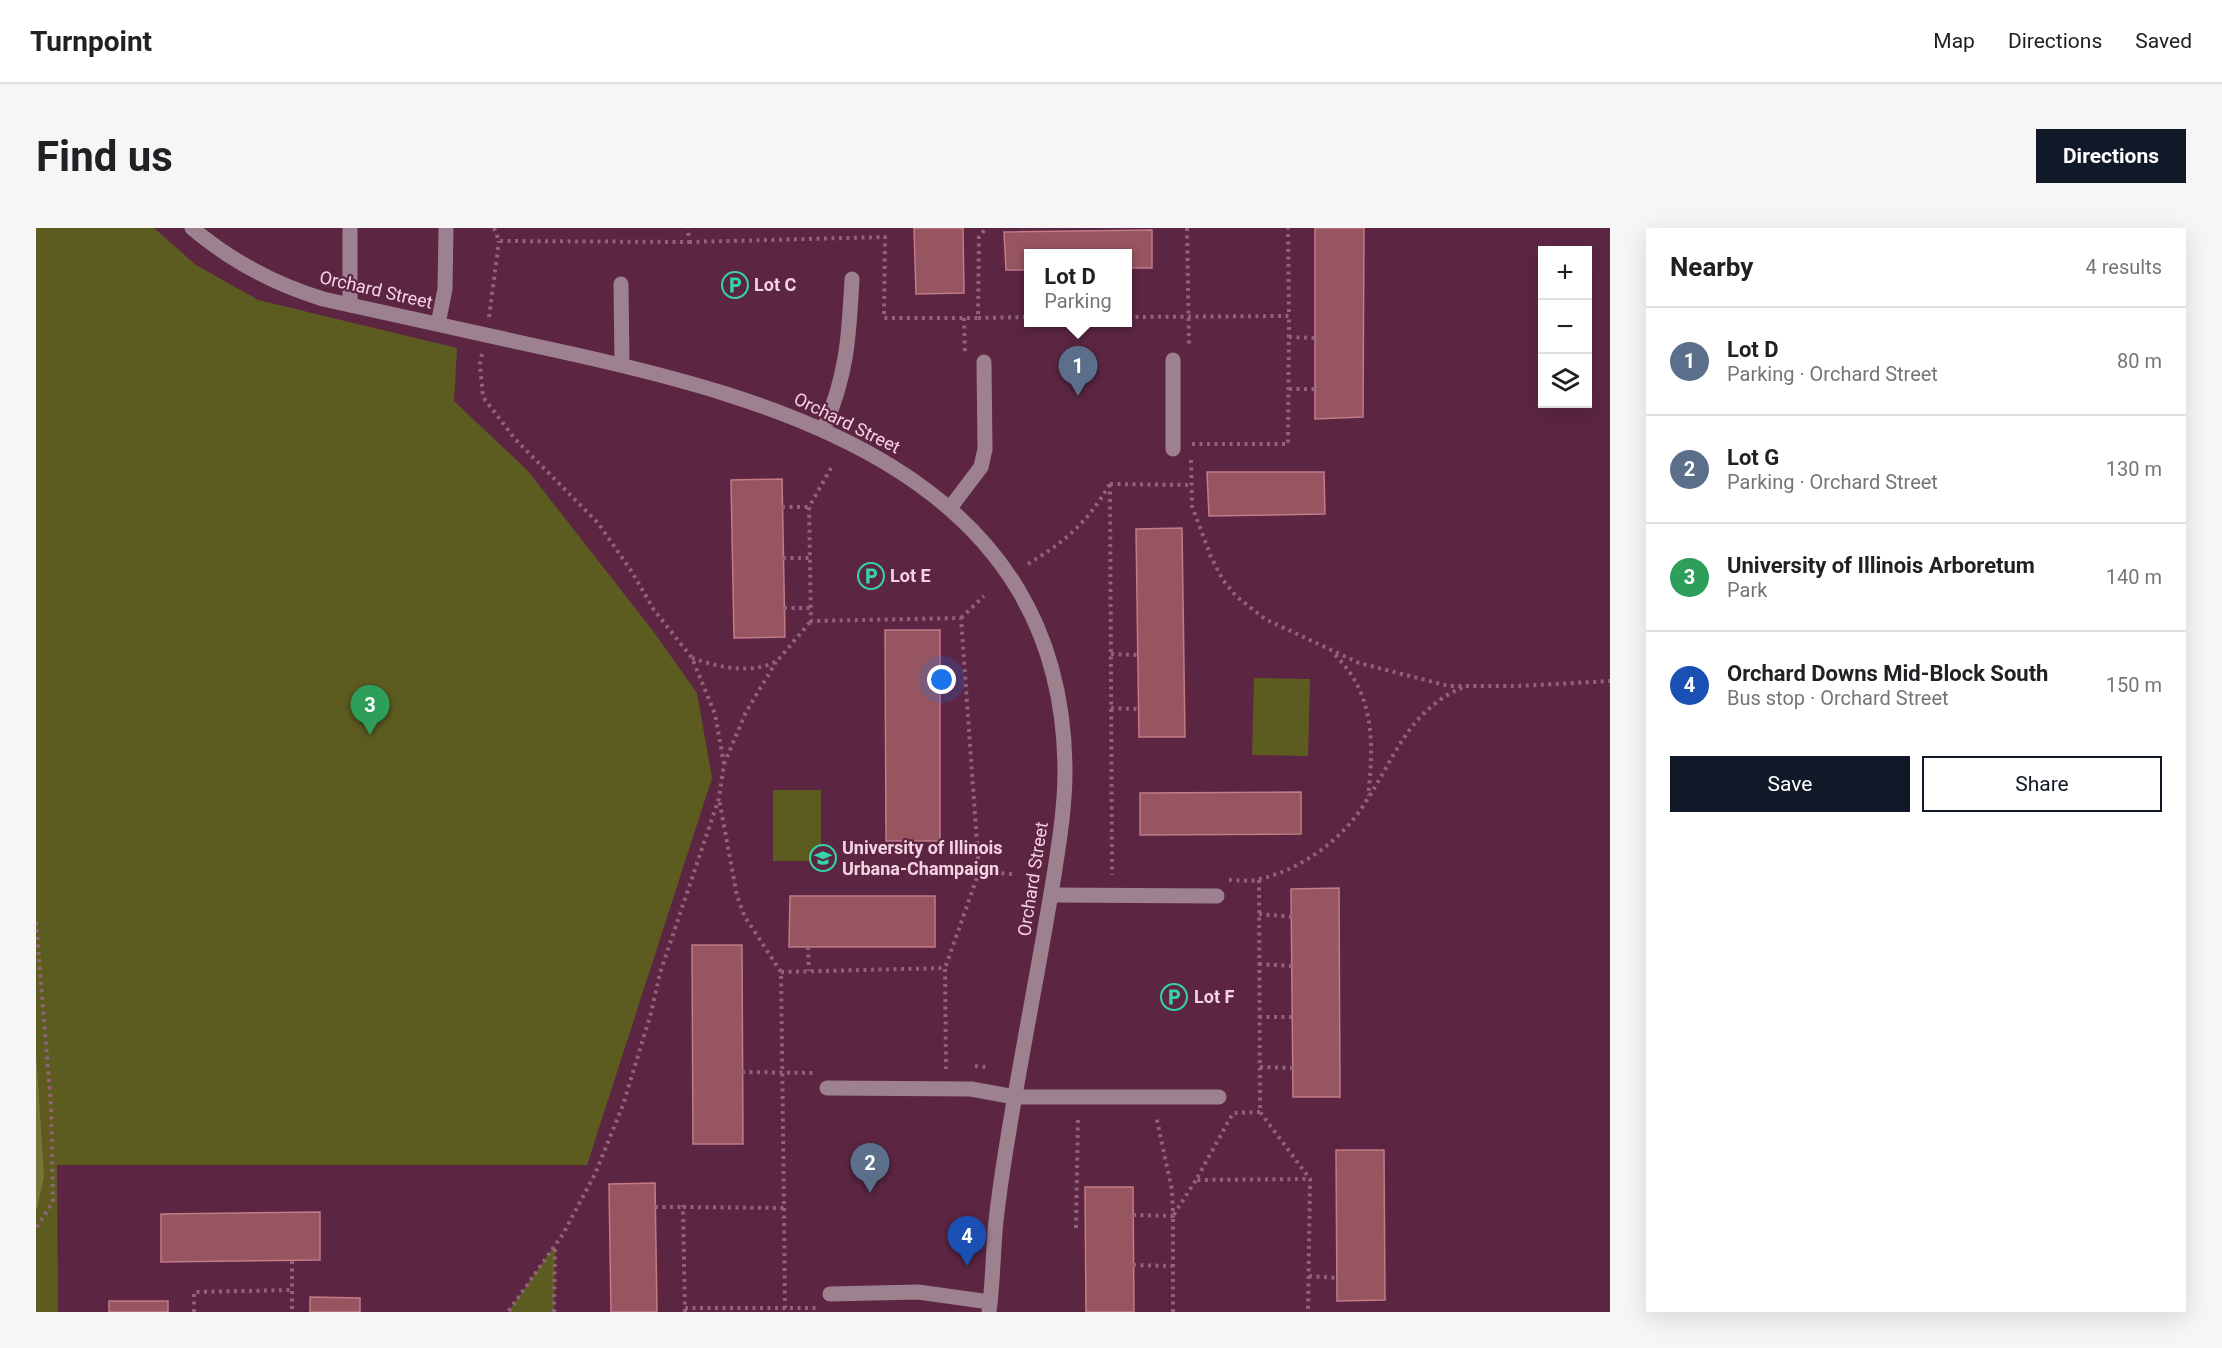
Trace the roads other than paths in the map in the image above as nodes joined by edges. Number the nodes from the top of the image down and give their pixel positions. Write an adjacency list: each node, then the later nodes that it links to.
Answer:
1 (192, 228): 6 (street, Orchard Street)
2 (350, 228): 6 (street)
3 (446, 228): 7 (street)
4 (852, 279): 11 (street)
5 (621, 284): 10 (street)
6 (350, 305): 7 (street, Orchard Street)
7 (438, 324): 10 (street, Orchard Street)
8 (1173, 360): 12 (street)
9 (984, 362): 13 (street)
10 (622, 364): 11 (street, Orchard Street)
11 (824, 430): 13 (street, Orchard Street)
12 (1173, 449)
13 (950, 508): 14 (street, Orchard Street)
14 (1051, 895): 15 (street); 17 (street, Orchard Street)
15 (1217, 896)
16 (827, 1088): 17 (street)
17 (1015, 1097): 18 (street); 20 (street, Orchard Street)
18 (1220, 1097)
19 (830, 1294): 20 (street)
20 (990, 1307)

